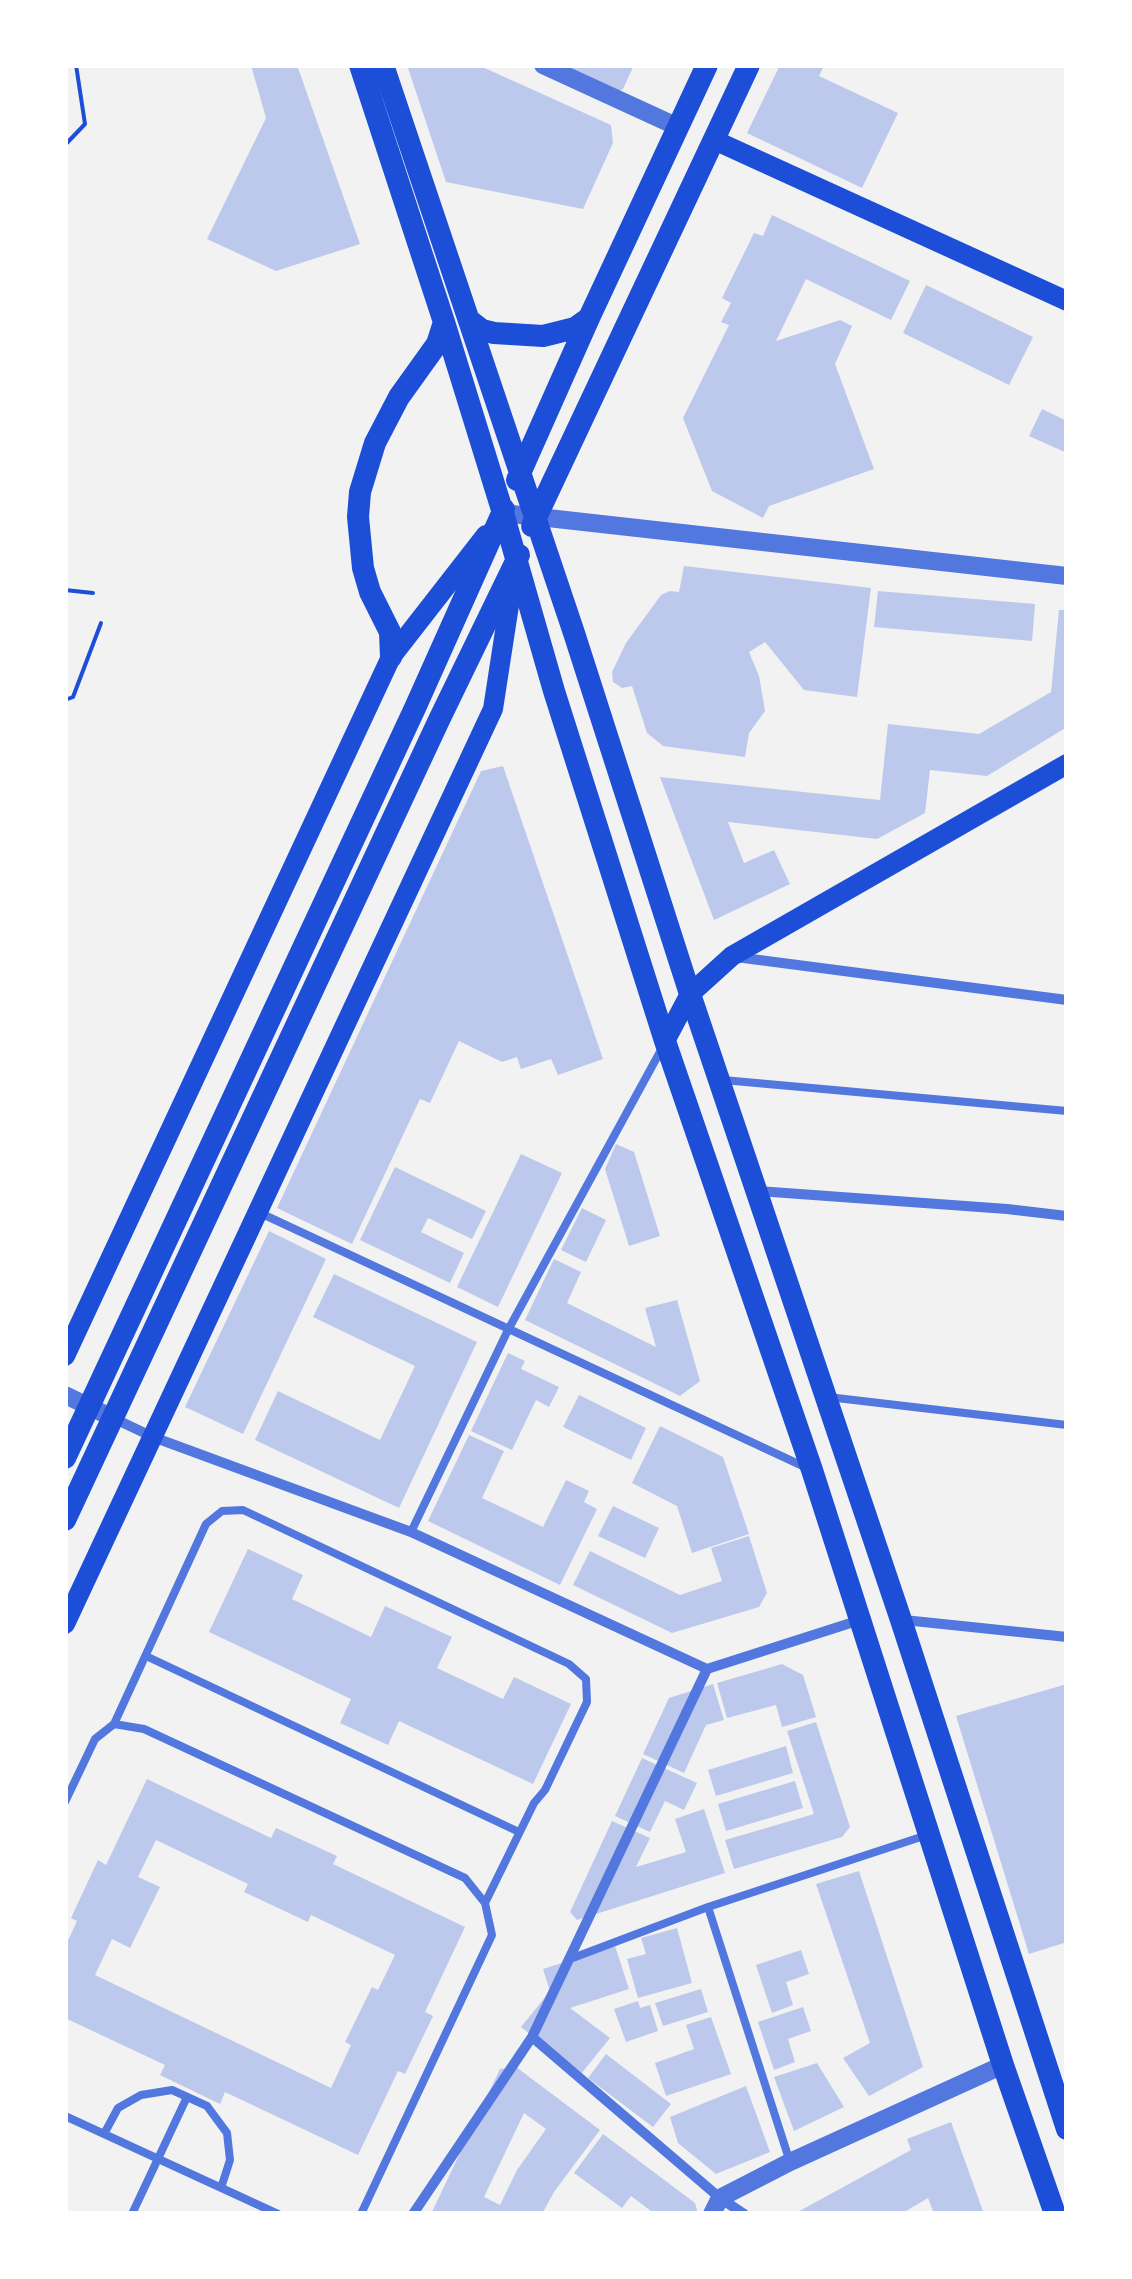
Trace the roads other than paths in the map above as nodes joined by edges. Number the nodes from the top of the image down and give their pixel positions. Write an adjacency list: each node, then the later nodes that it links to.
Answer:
1 (360, 65): 11 (main road)
2 (384, 65): 10 (main road)
3 (543, 65): 6 (street)
4 (707, 65): 6 (main road)
5 (749, 65): 7 (main road)
6 (678, 127): 9 (main road)
7 (714, 140): 8 (main road); 14 (main road)
8 (1067, 301)
9 (589, 318): 10 (main road); 12 (main road)
10 (469, 320): 12 (main road)
11 (444, 322): 13 (main road); 17 (main road)
12 (520, 473): 13 (main road); 14 (main road)
13 (503, 513): 14 (street); 15 (main road); 17 (main road); 32 (main road)
14 (536, 518): 15 (main road); 16 (street); 20 (main road)
15 (516, 560): 22 (main road); 26 (main road); 33 (main road)
16 (1067, 576)
17 (391, 658): 29 (main road)
18 (1067, 764): 19 (main road)
19 (732, 956): 20 (main road); 21 (street)
20 (690, 994): 22 (main road); 23 (main road)
21 (1067, 1000)
22 (665, 1042): 28 (lane); 37 (main road)
23 (719, 1080): 24 (lane); 25 (main road)
24 (1067, 1111)
25 (756, 1191): 27 (street); 31 (main road)
26 (258, 1212): 28 (lane); 35 (main road)
27 (1067, 1216)
28 (508, 1330): 37 (lane); 39 (lane)
29 (65, 1356)
30 (65, 1396): 32 (street)
31 (826, 1397): 34 (lane); 41 (main road)
32 (89, 1407): 33 (street); 36 (main road)
33 (112, 1418): 35 (street); 38 (main road)
34 (1067, 1425)
35 (153, 1437): 39 (street); 42 (main road)
36 (65, 1458)
37 (812, 1470): 40 (main road)
38 (65, 1520)
39 (412, 1532): 45 (street)
40 (861, 1620): 45 (street); 49 (main road)
41 (901, 1620): 43 (street); 57 (main road)
42 (65, 1624)
43 (1067, 1637)
44 (146, 1656): 46 (lane); 48 (lane); 48 (lane)
45 (707, 1669): 52 (street)
46 (114, 1724): 47 (lane); 50 (lane)
47 (65, 1802)
48 (520, 1832): 50 (lane)
49 (928, 1834): 51 (lane); 54 (main road)
50 (485, 1903): 65 (lane)
51 (708, 1907): 52 (lane); 60 (lane)
52 (570, 1959): 53 (street)
53 (532, 2038): 62 (street); 66 (street)
54 (1003, 2065): 60 (street); 68 (main road)
55 (187, 2097): 58 (lane); 59 (lane); 61 (lane)
56 (65, 2116): 58 (lane)
57 (1067, 2129)
58 (104, 2134): 59 (lane)
59 (158, 2159): 61 (lane); 63 (lane)
60 (790, 2162): 62 (street)
61 (221, 2188): 64 (lane)
62 (716, 2206): 67 (street)
63 (132, 2214)
64 (278, 2214)
65 (361, 2214)
66 (412, 2214)
67 (744, 2214)
68 (1055, 2214)

